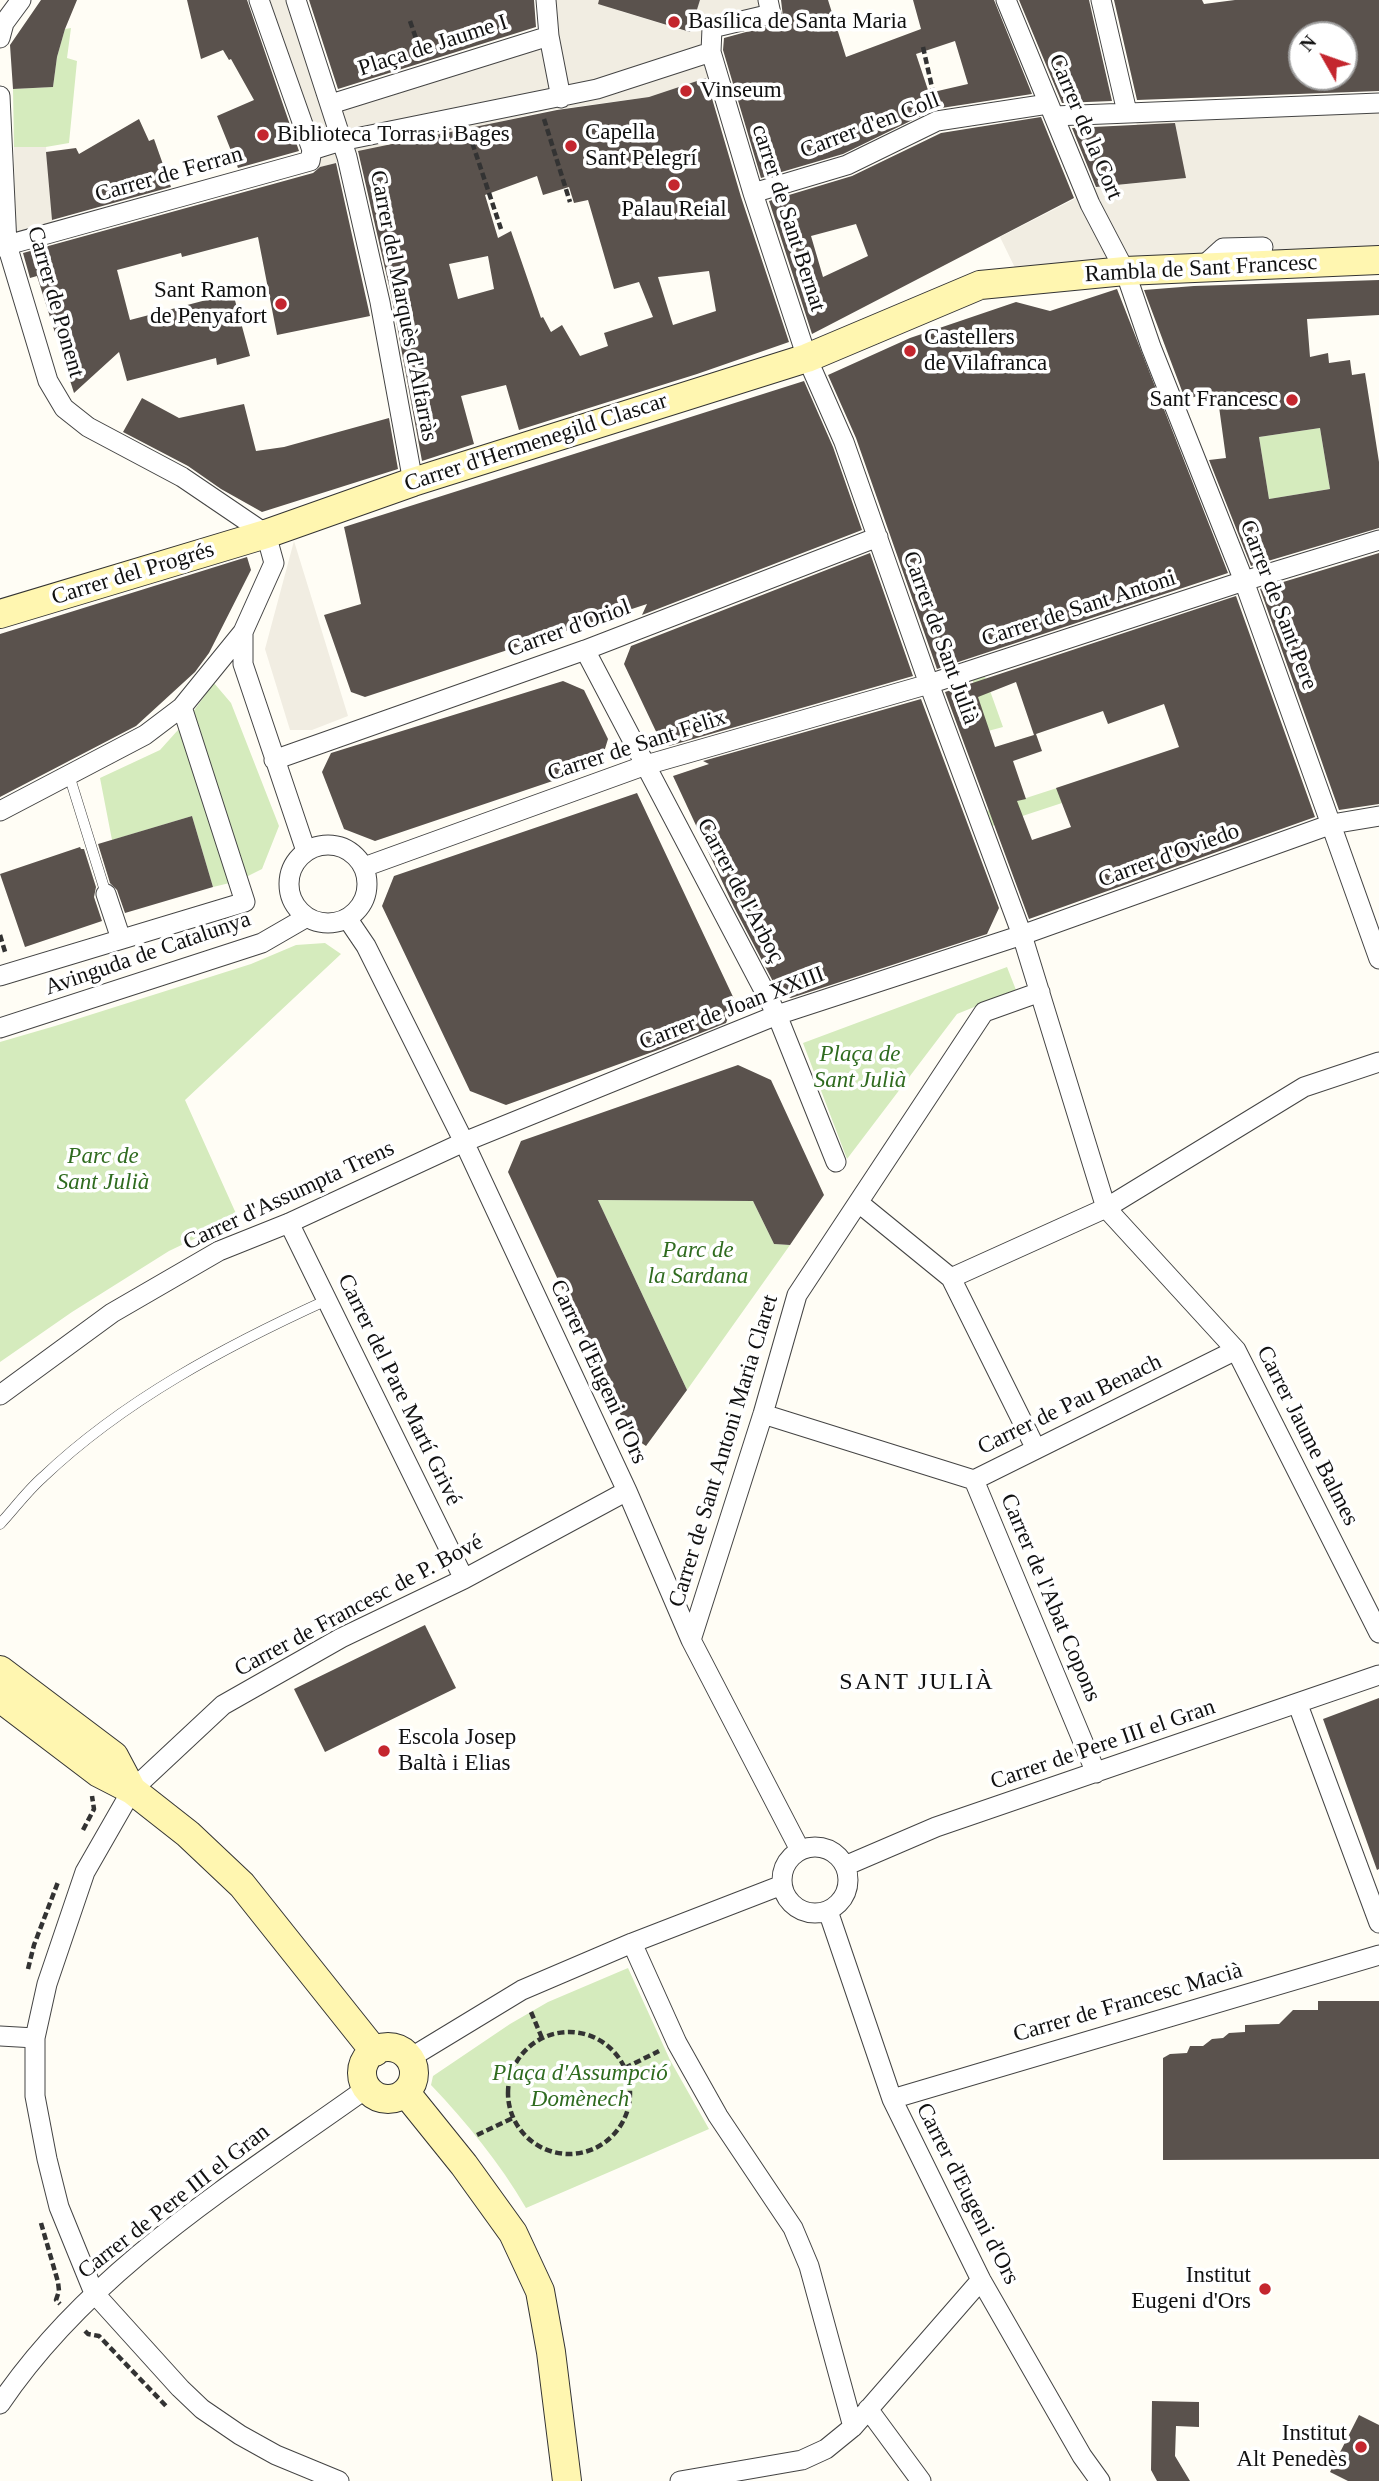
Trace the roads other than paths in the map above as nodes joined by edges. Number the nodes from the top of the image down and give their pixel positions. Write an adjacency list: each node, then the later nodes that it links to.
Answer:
1 (21, 0): 8 (street)
2 (259, 0): 18 (street)
3 (296, 0): 14 (street, Carrer del Marquès d'Alfarràs)
4 (546, 0): 9 (street)
5 (768, 0): 10 (street)
6 (1006, 0): 15 (street, Carrer de la Cort)
7 (1101, 0): 16 (street)
8 (1, 28)
9 (549, 36): 12 (street); 14 (street, Plaça de Jaume I)
10 (711, 52): 12 (street); 19 (street, carrer de Sant Bernat)
11 (0, 96): 20 (street, Carrer de Ponent)
12 (561, 98): 17 (street)
13 (1379, 103): 16 (street)
14 (331, 104): 17 (street, Carrer del Marquès d'Alfarràs)
15 (1051, 110): 16 (street); 19 (street, Carrer d'en Coll); 24 (street, Carrer de la Cort)
16 (1127, 112)
17 (341, 141): 18 (street, Carrer de Ferran); 26 (street, Carrer del Marquès d'Alfarràs)
18 (312, 150): 20 (street, Carrer de Ferran)
19 (753, 193): 25 (street, carrer de Sant Bernat)
20 (4, 246): 27 (street, Carrer de Ponent)
21 (1262, 247): 23 (street)
22 (1379, 260): 23 (street, Rambla de Sant Francesc)
23 (1202, 267): 24 (street, Rambla de Sant Francesc)
24 (1125, 271): 25 (street, Rambla de Sant Francesc); 30 (street, Carrer de Sant Pere)
25 (807, 358): 26 (street, Carrer d'Hermenegild Clascar); 28 (street, Carrer de Sant Julià)
26 (413, 482): 27 (street, Carrer d'Hermenegild Clascar)
27 (266, 534): 31 (street, Carrer del Progrés); 32 (street)
28 (878, 537): 33 (street, Carrer d'Oriol); 34 (street, Carrer de Sant Julià)
29 (1379, 540): 30 (street, Carrer de Sant Antoni)
30 (1244, 580): 34 (street, Carrer de Sant Antoni); 41 (street, Carrer de Sant Pere)
31 (0, 614)
32 (243, 632): 35 (street); 36 (street)
33 (585, 650): 36 (street, Carrer d'Oriol); 37 (street, Carrer de l'Arboç)
34 (929, 684): 37 (street, Carrer de Sant Fèlix); 47 (street, Carrer de Sant Julià)
35 (182, 707): 38 (street); 48 (street)
36 (274, 760): 42 (street)
37 (646, 765): 43 (street, Carrer de Sant Fèlix); 52 (street, Carrer de l'Arboç)
38 (69, 775): 39 (street); 44 (lane)
39 (0, 810)
40 (1379, 816): 41 (street, Carrer d'Oviedo)
41 (1332, 824): 47 (street, Carrer d'Oviedo); 49 (street, Carrer de Sant Pere)
42 (306, 851): 43 (street); 45 (street)
43 (364, 867): 46 (street)
44 (106, 894): 48 (street)
45 (307, 917): 46 (street); 53 (street, Avinguda de Catalunya)
46 (347, 918): 55 (street, Carrer d'Eugeni d'Ors)
47 (1022, 935): 51 (street, Carrer Jaume Balmes); 52 (street, Carrer de Joan XXIII)
48 (121, 939): 50 (street)
49 (1379, 959)
50 (0, 976)
51 (1040, 992): 57 (street, Carrer de Sant Antoni Maria Claret); 58 (street, Carrer Jaume Balmes)
52 (777, 1015): 55 (street, Carrer de Joan XXIII); 56 (street, Carrer de l'Arboç)
53 (0, 1028)
54 (1379, 1062): 58 (street)
55 (464, 1142): 59 (street, Carrer d'Assumpta Trens); 67 (street, Carrer d'Eugeni d'Ors)
56 (836, 1162)
57 (859, 1203): 60 (street); 64 (street, Carrer de Sant Antoni Maria Claret)
58 (1106, 1208): 60 (street); 62 (street, Carrer Jaume Balmes)
59 (289, 1223): 61 (street, Carrer del Pare Martí Grivé); 63 (street, Carrer d'Assumpta Trens)
60 (951, 1278): 65 (street)
61 (327, 1300): 68 (lane); 69 (street, Carrer del Pare Martí Grivé)
62 (1236, 1350): 65 (street, Carrer de Pau Benach); 70 (street, Carrer Jaume Balmes)
63 (0, 1395)
64 (763, 1413): 66 (street, Carrer de Pau Benach); 71 (street, Carrer de Sant Antoni Maria Claret)
65 (1036, 1449): 66 (street, Carrer de Pau Benach)
66 (974, 1480): 76 (street, Carrer de l'Abat Copons)
67 (626, 1491): 69 (street, Carrer de Francesc de P. Bové); 71 (street, Carrer d'Eugeni d'Ors)
68 (0, 1524)
69 (464, 1579): 77 (street, Carrer de Francesc de P. Bové)
70 (1379, 1633)
71 (691, 1640): 78 (street, Carrer d'Eugeni d'Ors)
72 (0, 1670): 77 (street)
73 (1379, 1675): 75 (street, Carrer de Pere III el Gran)
74 (0, 1698): 77 (street)
75 (1298, 1705): 76 (street, Carrer de Pere III el Gran); 82 (street)
76 (1096, 1773): 79 (street, Carrer de Pere III el Gran)
77 (132, 1790): 86 (street, Carrer de Francesc de P. Bové); 87 (street)
78 (800, 1850): 79 (street); 80 (street)
79 (845, 1866): 81 (street)
80 (782, 1885): 81 (street); 83 (street)
81 (828, 1911): 91 (street, Carrer d'Eugeni d'Ors)
82 (1379, 1923)
83 (632, 1943): 88 (street); 96 (street)
84 (1379, 1955): 91 (street, Carrer de Francesc Macià)
85 (0, 2036): 86 (street)
86 (35, 2038): 93 (street, Carrer de Francesc de P. Bové)
87 (375, 2052): 88 (street); 89 (street)
88 (410, 2058): 90 (street)
89 (367, 2088): 90 (street); 93 (street, Carrer de Pere III el Gran)
90 (406, 2093): 98 (street)
91 (892, 2099): 92 (street, Carrer d'Eugeni d'Ors)
92 (981, 2280): 95 (street); 101 (street, Carrer d'Eugeni d'Ors)
93 (94, 2293): 94 (street, Carrer de Pere III el Gran); 97 (street)
94 (0, 2404)
95 (868, 2409): 96 (street); 100 (street)
96 (853, 2427): 99 (street)
97 (339, 2481)
98 (567, 2481)
99 (680, 2481)
100 (921, 2481)
101 (1100, 2481)

